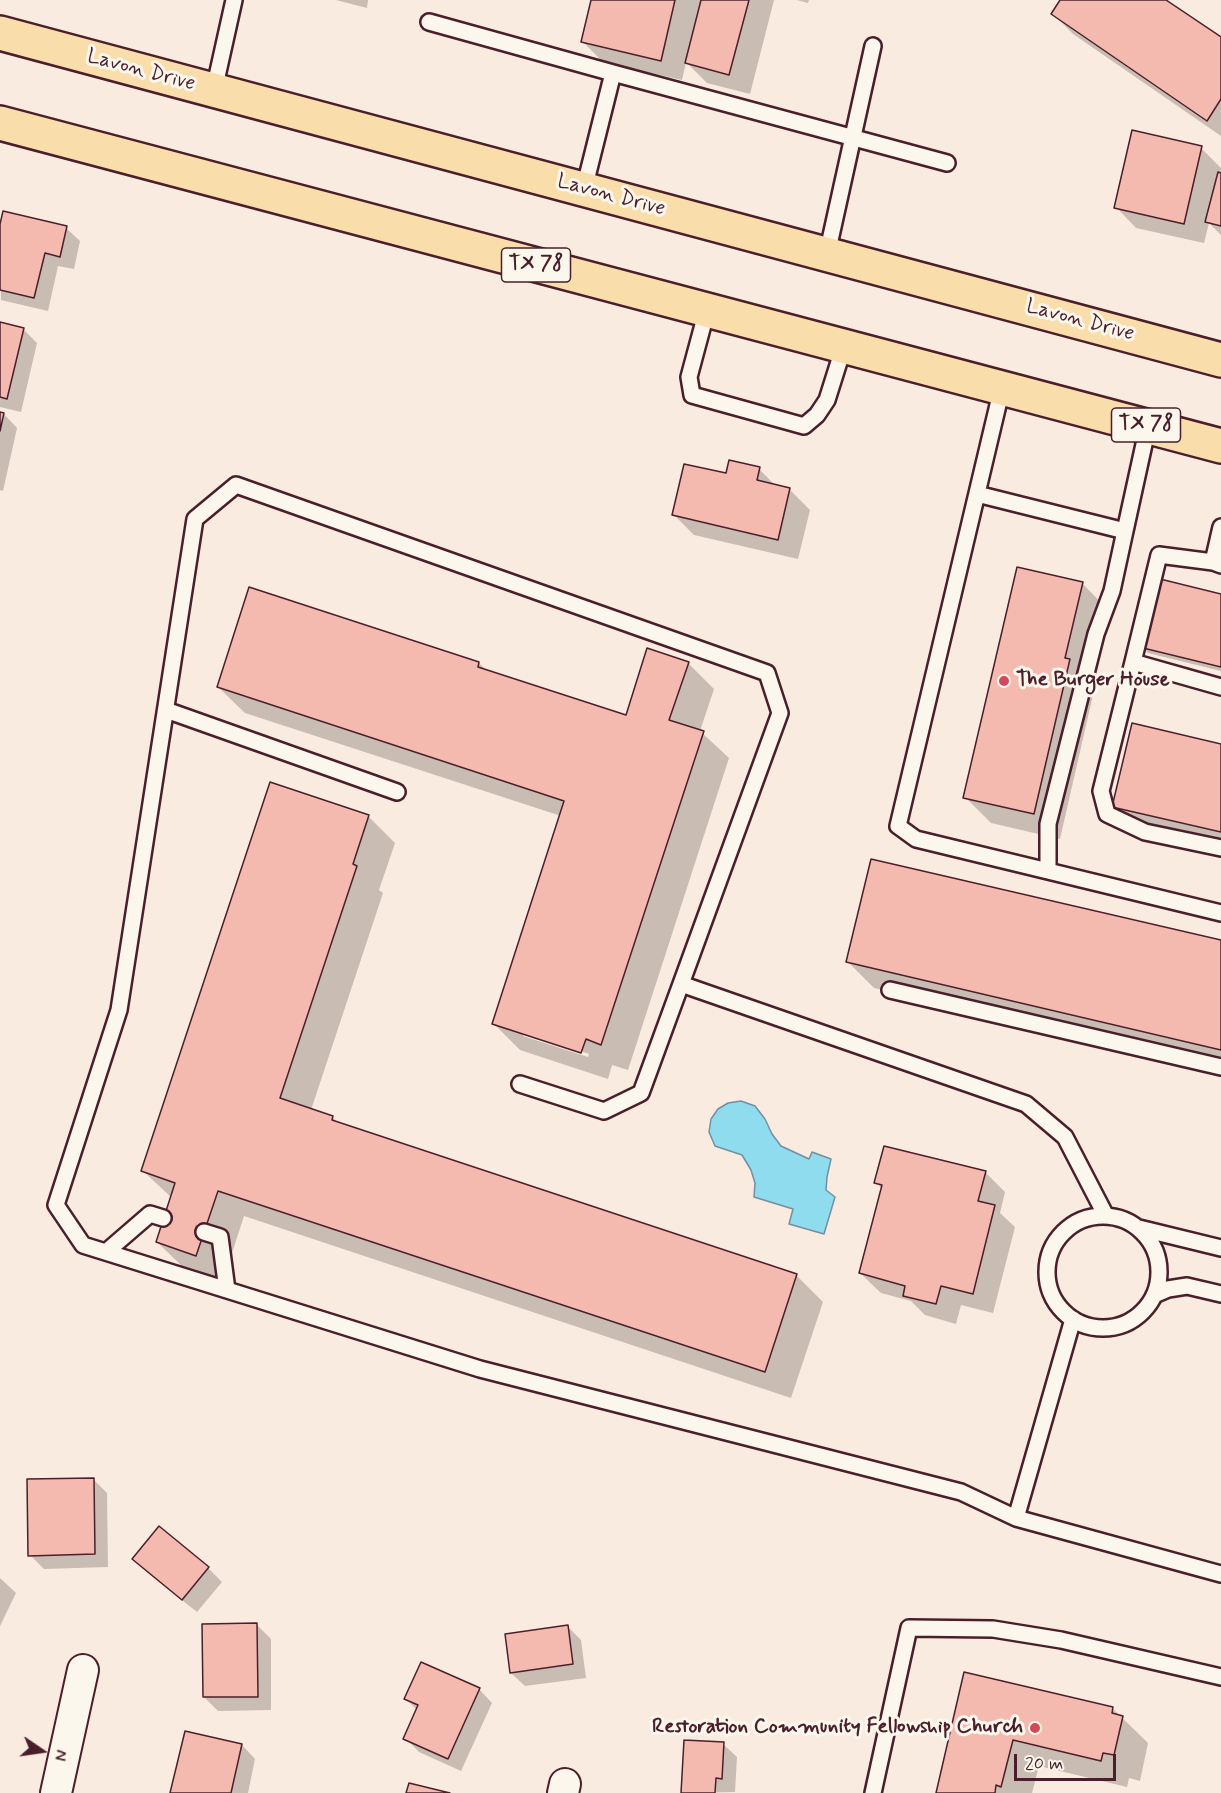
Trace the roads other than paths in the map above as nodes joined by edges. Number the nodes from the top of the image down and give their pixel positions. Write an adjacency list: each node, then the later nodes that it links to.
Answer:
1 (234, 0): 6 (lane)
2 (429, 22): 5 (lane)
3 (0, 33): 6 (main road, Lavon Drive)
4 (873, 46): 8 (lane)
5 (613, 73): 8 (lane); 10 (lane)
6 (214, 90): 10 (main road, Lavon Drive)
7 (0, 123): 12 (main road, TX 78)
8 (853, 137): 9 (lane); 11 (lane)
9 (947, 163)
10 (584, 189): 11 (main road, Lavon Drive)
11 (827, 254): 14 (main road, Lavon Drive)
12 (707, 310): 13 (main road, TX 78); 13 (lane)
13 (844, 346): 15 (main road, TX 78)
14 (1221, 360)
15 (1002, 388): 16 (main road, TX 78); 18 (lane)
16 (1148, 426): 17 (main road, TX 78); 20 (lane)
17 (1221, 446)
18 (977, 494): 20 (lane); 27 (lane)
19 (1221, 527): 21 (lane)
20 (1125, 531): 27 (lane)
21 (1217, 563): 22 (lane)
22 (1133, 663): 23 (lane); 26 (lane)
23 (1221, 687)
24 (166, 710): 25 (lane); 29 (lane); 38 (lane)
25 (397, 792)
26 (1221, 848)
27 (1048, 871): 28 (lane)
28 (1221, 913)
29 (681, 984): 32 (lane); 33 (lane)
30 (890, 990): 31 (lane)
31 (1221, 1067)
32 (520, 1084)
33 (1106, 1216): 35 (lane); 42 (lane)
34 (164, 1218): 38 (lane)
35 (1137, 1227): 37 (lane); 41 (lane)
36 (204, 1232): 39 (lane)
37 (1221, 1248)
38 (106, 1252): 39 (lane)
39 (227, 1290): 43 (lane)
40 (1221, 1294): 41 (lane)
41 (1154, 1295): 42 (lane)
42 (1073, 1319): 43 (lane)
43 (1016, 1518): 44 (lane)
44 (1221, 1574)
45 (83, 1670): 47 (street)
46 (1221, 1677): 48 (lane)
47 (56, 1793)
48 (873, 1793)

